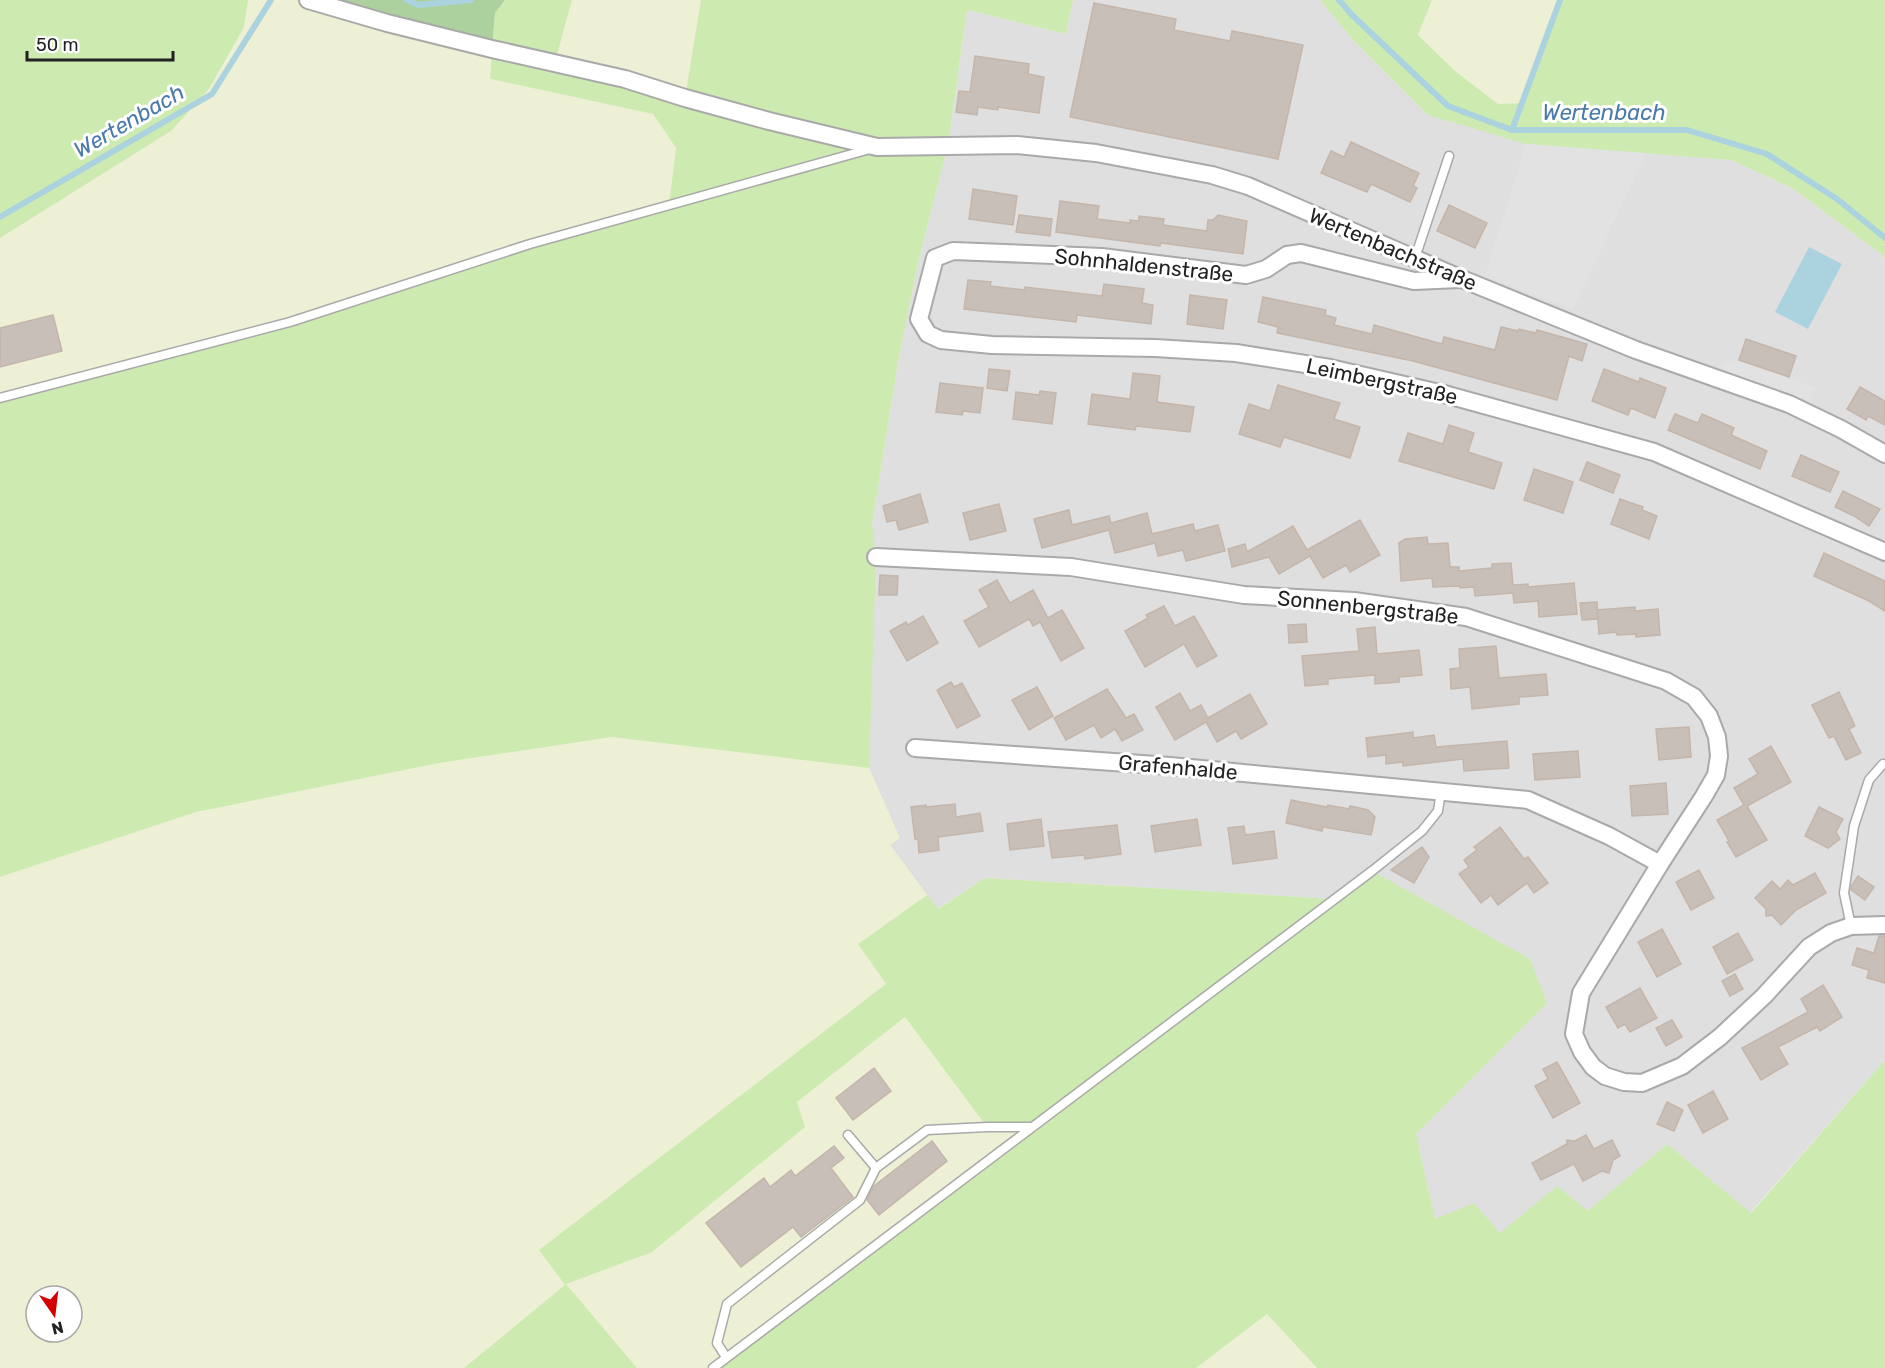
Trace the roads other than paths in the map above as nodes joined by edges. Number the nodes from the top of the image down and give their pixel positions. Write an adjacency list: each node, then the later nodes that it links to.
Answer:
1 (308, 0): 2 (street, Wertenbachstraße)
2 (877, 147): 4 (street, Wertenbachstraße); 7 (lane)
3 (1449, 156): 4 (lane)
4 (1415, 258): 6 (street, Wertenbachstraße)
5 (932, 265): 6 (street, Sohnhaldenstraße); 9 (street, Leimbergstraße)
6 (1462, 279): 8 (street, Wertenbachstraße)
7 (0, 398)
8 (1885, 454)
9 (1885, 552)
10 (876, 557): 14 (street, Sonnenbergstraße)
11 (915, 748): 13 (street, Grafenhalde)
12 (1883, 764): 16 (lane)
13 (1442, 791): 14 (street); 17 (lane)
14 (1660, 864): 16 (street, Sonnenbergstraße)
15 (1885, 925): 16 (street, Sonnenbergstraße)
16 (1851, 926)
17 (1031, 1127): 19 (lane); 20 (lane)
18 (848, 1135): 19 (lane)
19 (876, 1168): 20 (lane)
20 (726, 1357): 21 (lane)
21 (713, 1368)

